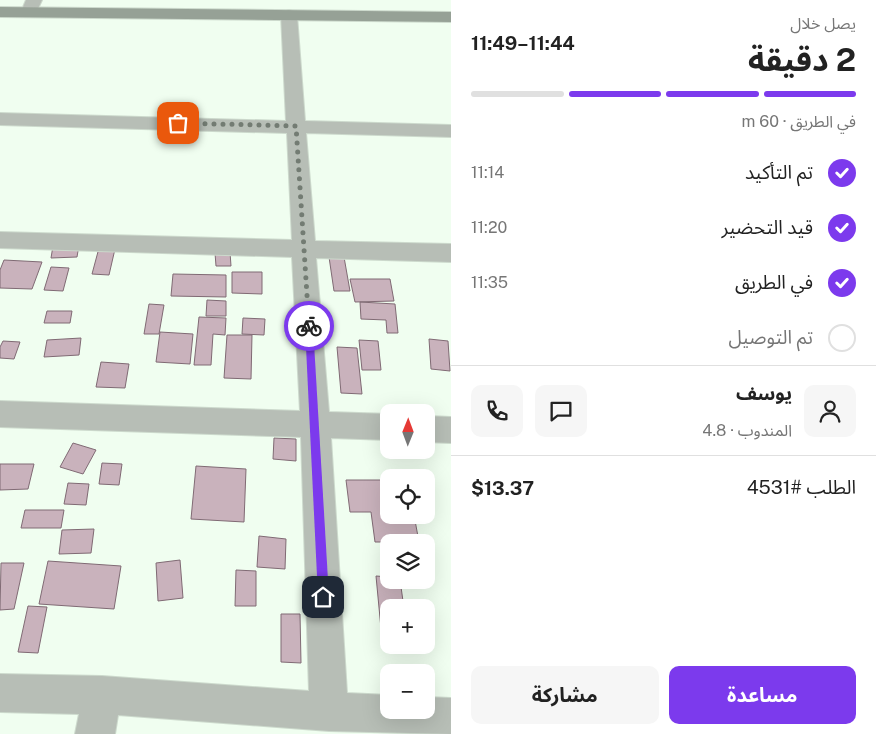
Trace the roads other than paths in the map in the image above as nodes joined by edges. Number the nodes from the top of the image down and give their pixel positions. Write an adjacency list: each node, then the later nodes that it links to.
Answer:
1 (32, 6): 2 (street); 3 (street)
2 (0, 12)
3 (289, 15): 4 (street); 6 (street)
4 (451, 17)
5 (0, 119): 6 (street)
6 (296, 126): 7 (street); 9 (street)
7 (451, 131)
8 (0, 240): 9 (street)
9 (305, 249): 10 (street); 12 (street)
10 (451, 253)
11 (0, 414): 12 (street)
12 (315, 423): 13 (street); 18 (street)
13 (380, 427)
14 (435, 429): 15 (street)
15 (451, 430)
16 (0, 693): 17 (street)
17 (102, 695): 18 (street); 20 (street)
18 (329, 712): 19 (street)
19 (451, 718)
20 (95, 734)

